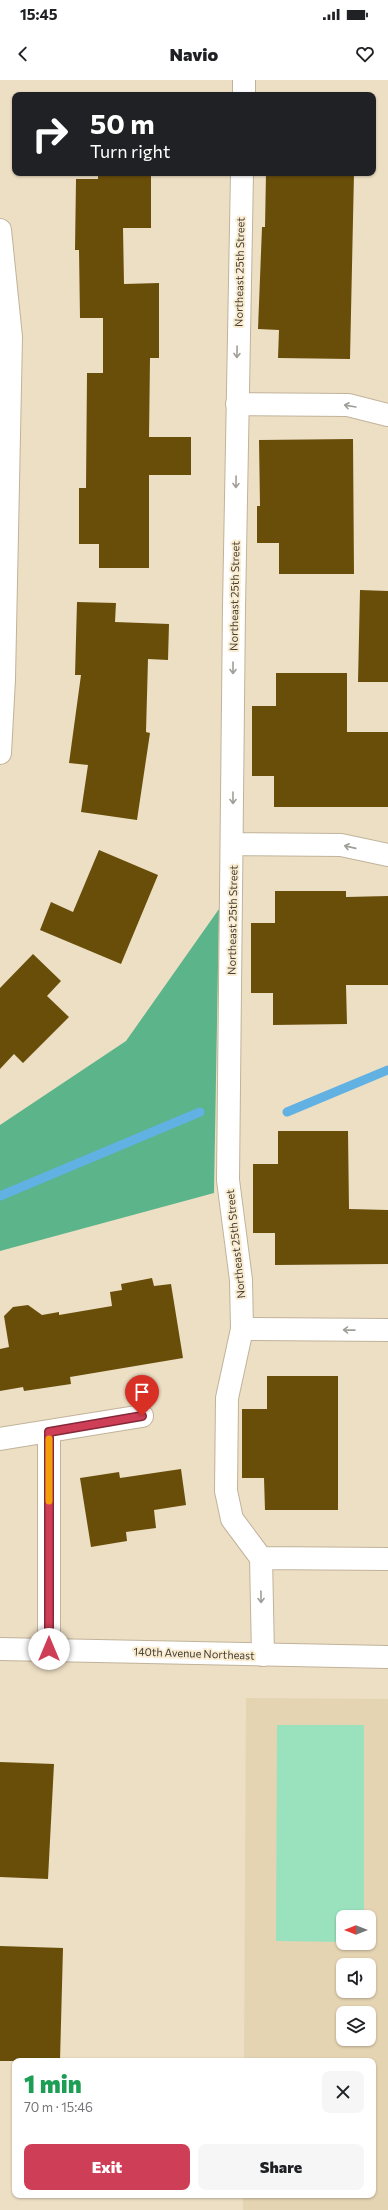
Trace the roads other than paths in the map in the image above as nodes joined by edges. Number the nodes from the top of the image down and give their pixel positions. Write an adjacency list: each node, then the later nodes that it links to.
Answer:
1 (244, 80): 2 (street)
2 (244, 92)
3 (242, 176): 5 (street, Northeast 25th Street, one-way to 5)
4 (0, 230): 7 (street)
5 (237, 404): 6 (street, one-way to 5); 9 (street, Northeast 25th Street, one-way to 9)
6 (388, 416)
7 (2, 679): 8 (street)
8 (0, 753)
9 (232, 844): 10 (street, one-way to 9); 11 (street, Northeast 25th Street)
10 (388, 856)
11 (242, 1329): 12 (street, one-way to 11); 16 (street, Northeast 25th Street)
12 (388, 1330)
13 (142, 1416): 14 (street)
14 (49, 1432): 15 (street); 19 (street)
15 (0, 1439)
16 (261, 1558): 17 (street); 20 (street, one-way to 20)
17 (388, 1559)
18 (0, 1649): 19 (street, 140th Avenue Northeast)
19 (49, 1649): 20 (street, 140th Avenue Northeast)
20 (263, 1655): 21 (street, 140th Avenue Northeast)
21 (388, 1657)

